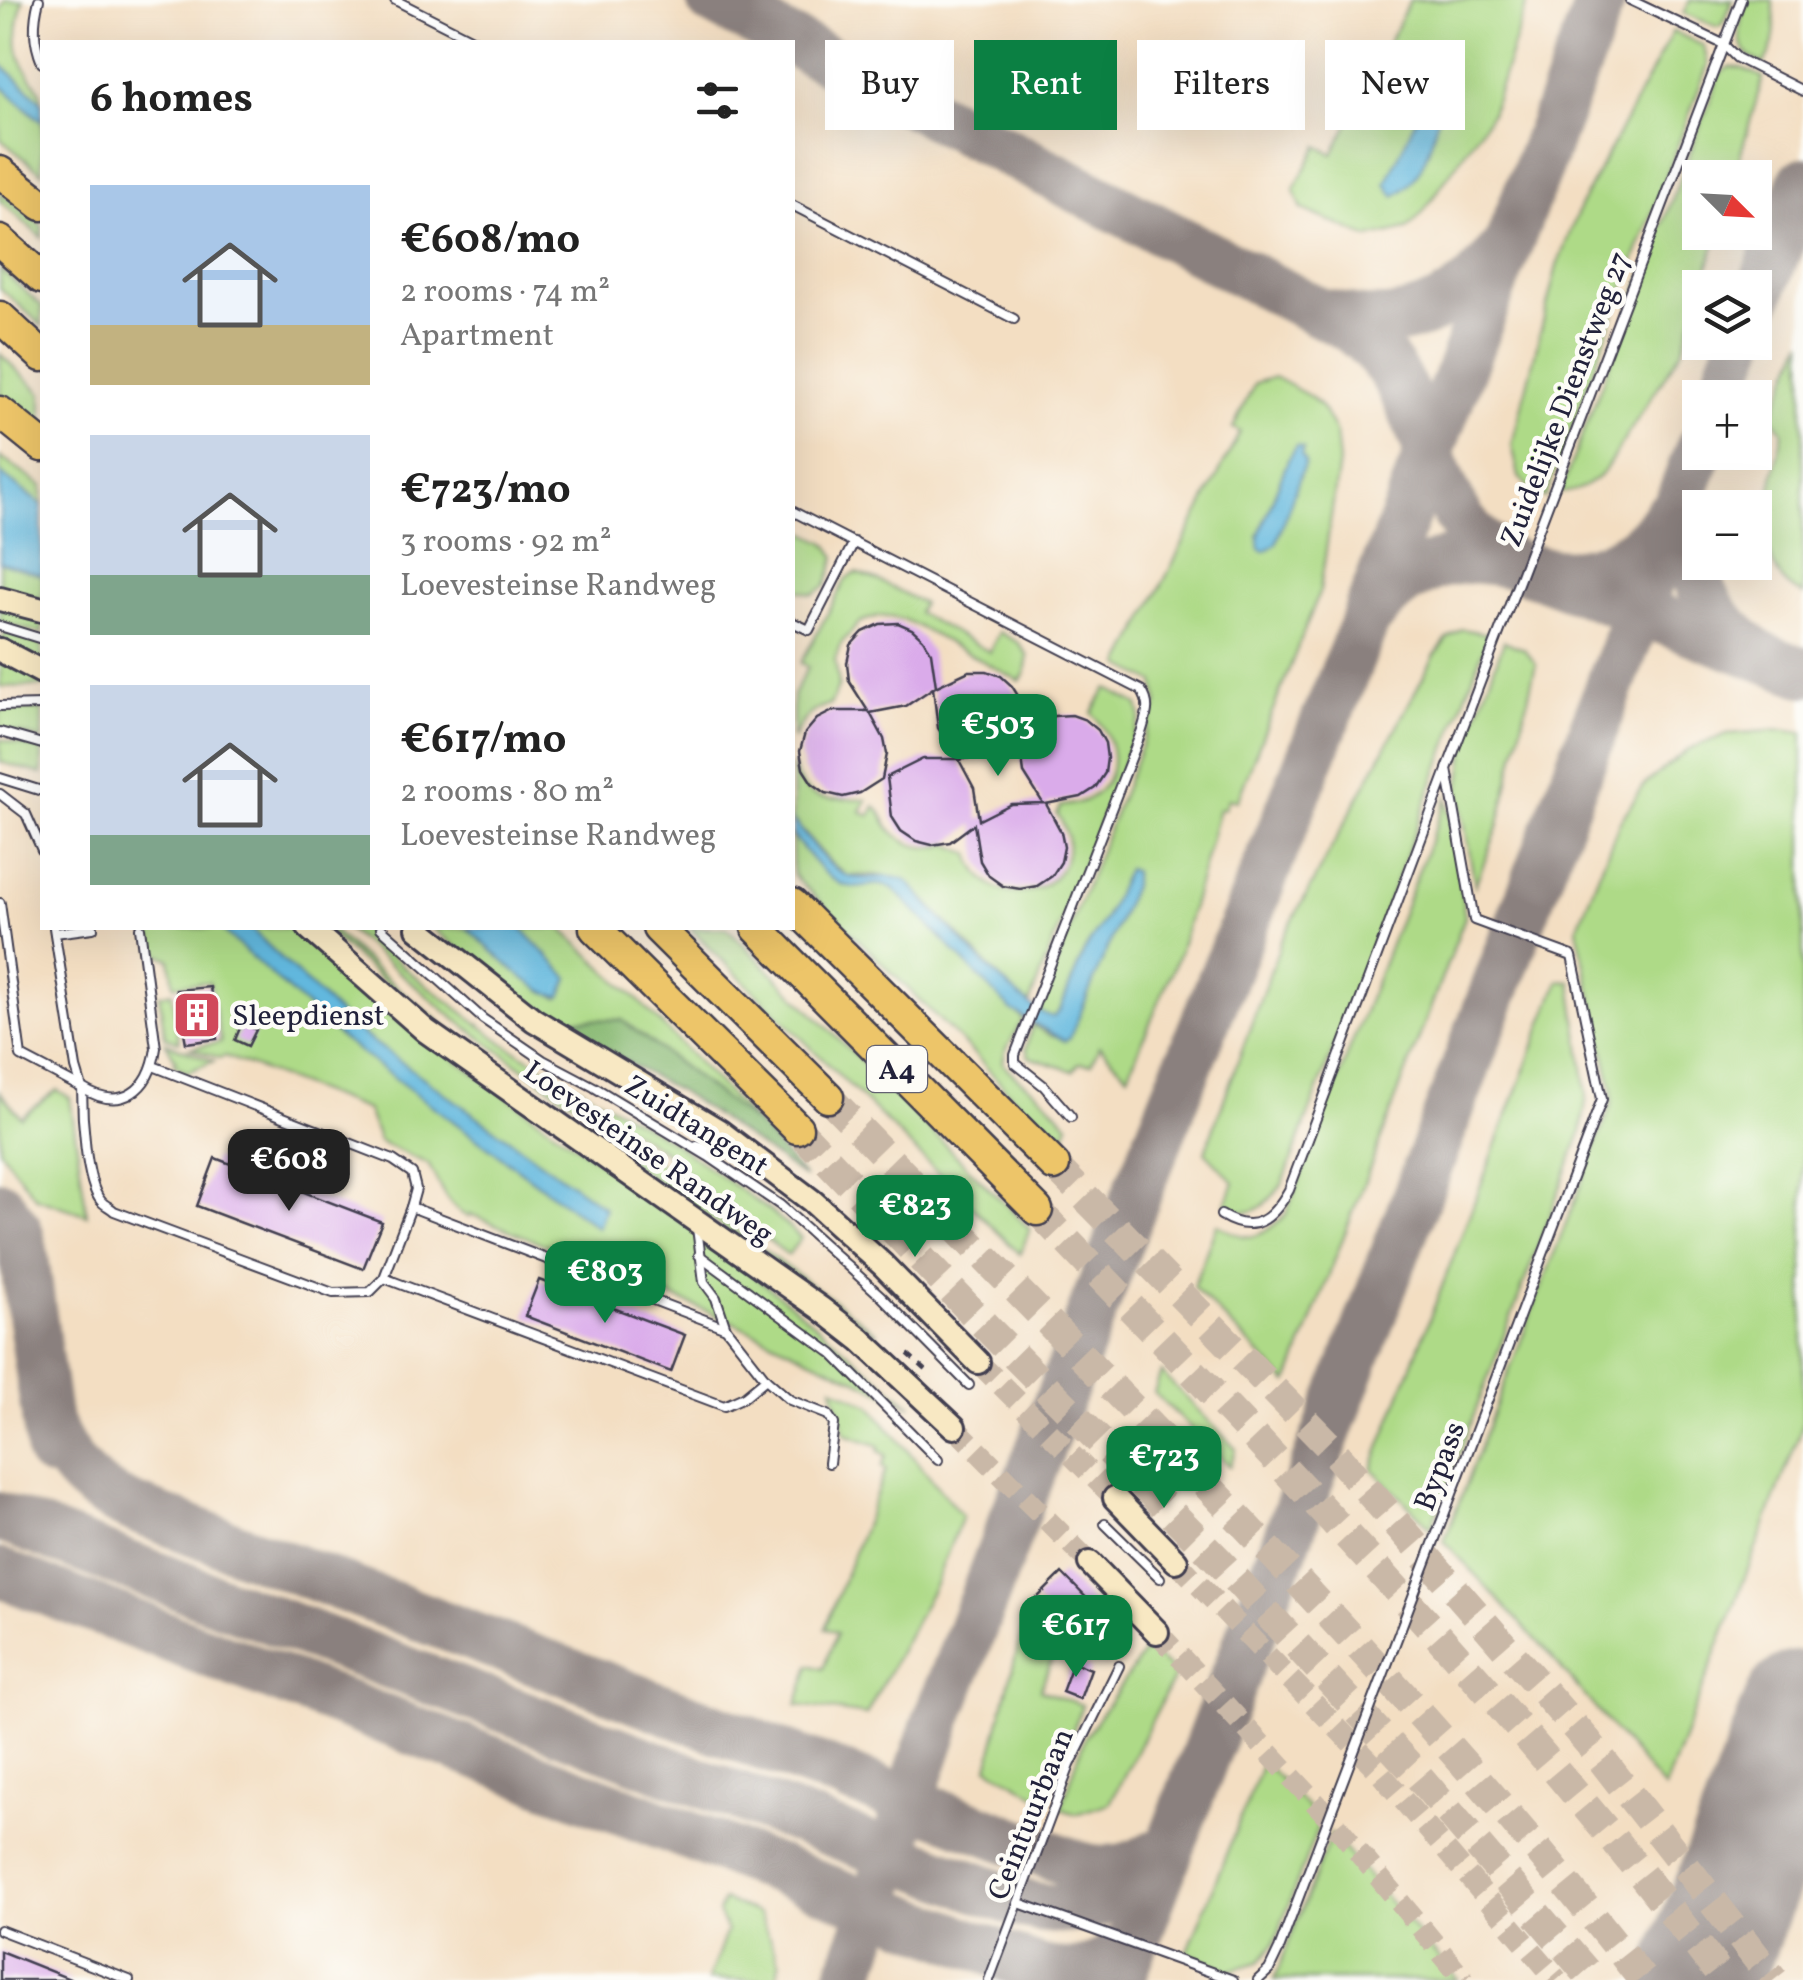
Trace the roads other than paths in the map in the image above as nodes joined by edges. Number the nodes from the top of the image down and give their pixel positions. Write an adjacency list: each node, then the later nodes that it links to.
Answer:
1 (39, 0): 7 (lane)
2 (395, 0): 5 (lane)
3 (1630, 0): 6 (lane)
4 (1740, 0): 6 (lane, Zuidelijke Dienstweg 27)
5 (474, 40)
6 (1722, 44): 8 (lane); 34 (lane, Zuidelijke Dienstweg 27)
7 (40, 57)
8 (1803, 91)
9 (0, 172): 10 (highway)
10 (40, 203)
11 (795, 206): 15 (lane)
12 (0, 241): 13 (highway)
13 (40, 276)
14 (0, 317): 16 (highway)
15 (1014, 319)
16 (40, 354)
17 (0, 412): 19 (highway)
18 (0, 439): 20 (highway)
19 (40, 444)
20 (40, 457)
21 (795, 512): 22 (lane)
22 (854, 542): 25 (lane); 52 (lane)
23 (0, 598): 24 (street)
24 (40, 609)
25 (795, 623)
26 (0, 626): 27 (lane)
27 (40, 638)
28 (0, 650): 29 (street)
29 (40, 671)
30 (0, 706): 31 (lane)
31 (40, 706)
32 (0, 732): 33 (lane)
33 (40, 743)
34 (1448, 769): 59 (lane, Zuidelijke Dienstweg 27); 81 (lane, Bypass)
35 (0, 778): 36 (lane)
36 (40, 790)
37 (0, 794): 38 (lane)
38 (40, 835)
39 (0, 903): 50 (lane)
40 (795, 907): 56 (highway, A4)
41 (55, 930): 50 (lane)
42 (140, 930): 49 (lane)
43 (312, 930): 60 (street, Loevesteinse Randweg)
44 (383, 930): 54 (lane, Zuidtangent)
45 (421, 930): 55 (street, Loevesteinse Randweg)
46 (596, 930): 53 (highway)
47 (660, 930): 51 (highway, A4)
48 (759, 930): 58 (highway, A4)
49 (153, 1066): 50 (lane); 57 (lane)
50 (82, 1088): 62 (lane)
51 (828, 1098)
52 (1072, 1117)
53 (797, 1128)
54 (689, 1144): 55 (lane); 66 (lane, Zuidtangent)
55 (760, 1162): 64 (street, Loevesteinse Randweg)
56 (1054, 1165)
57 (411, 1207): 62 (lane); 63 (lane)
58 (1036, 1210)
59 (1221, 1215)
60 (697, 1222): 61 (lane); 67 (street, Loevesteinse Randweg)
61 (699, 1255): 63 (lane); 68 (lane)
62 (384, 1278): 65 (lane)
63 (726, 1328): 65 (lane)
64 (978, 1362)
65 (766, 1378): 69 (lane)
66 (969, 1386)
67 (954, 1427)
68 (938, 1460)
69 (829, 1463)
70 (1115, 1498): 73 (street)
71 (1105, 1524): 73 (lane)
72 (1090, 1562): 74 (street)
73 (1168, 1570)
74 (1158, 1632)
75 (1119, 1666): 76 (lane, Ceintuurbaan)
76 (1019, 1903): 79 (lane, Ceintuurbaan); 80 (lane)
77 (0, 1930): 78 (lane)
78 (129, 1980)
79 (989, 1980)
80 (1233, 1980)
81 (1258, 1980)

